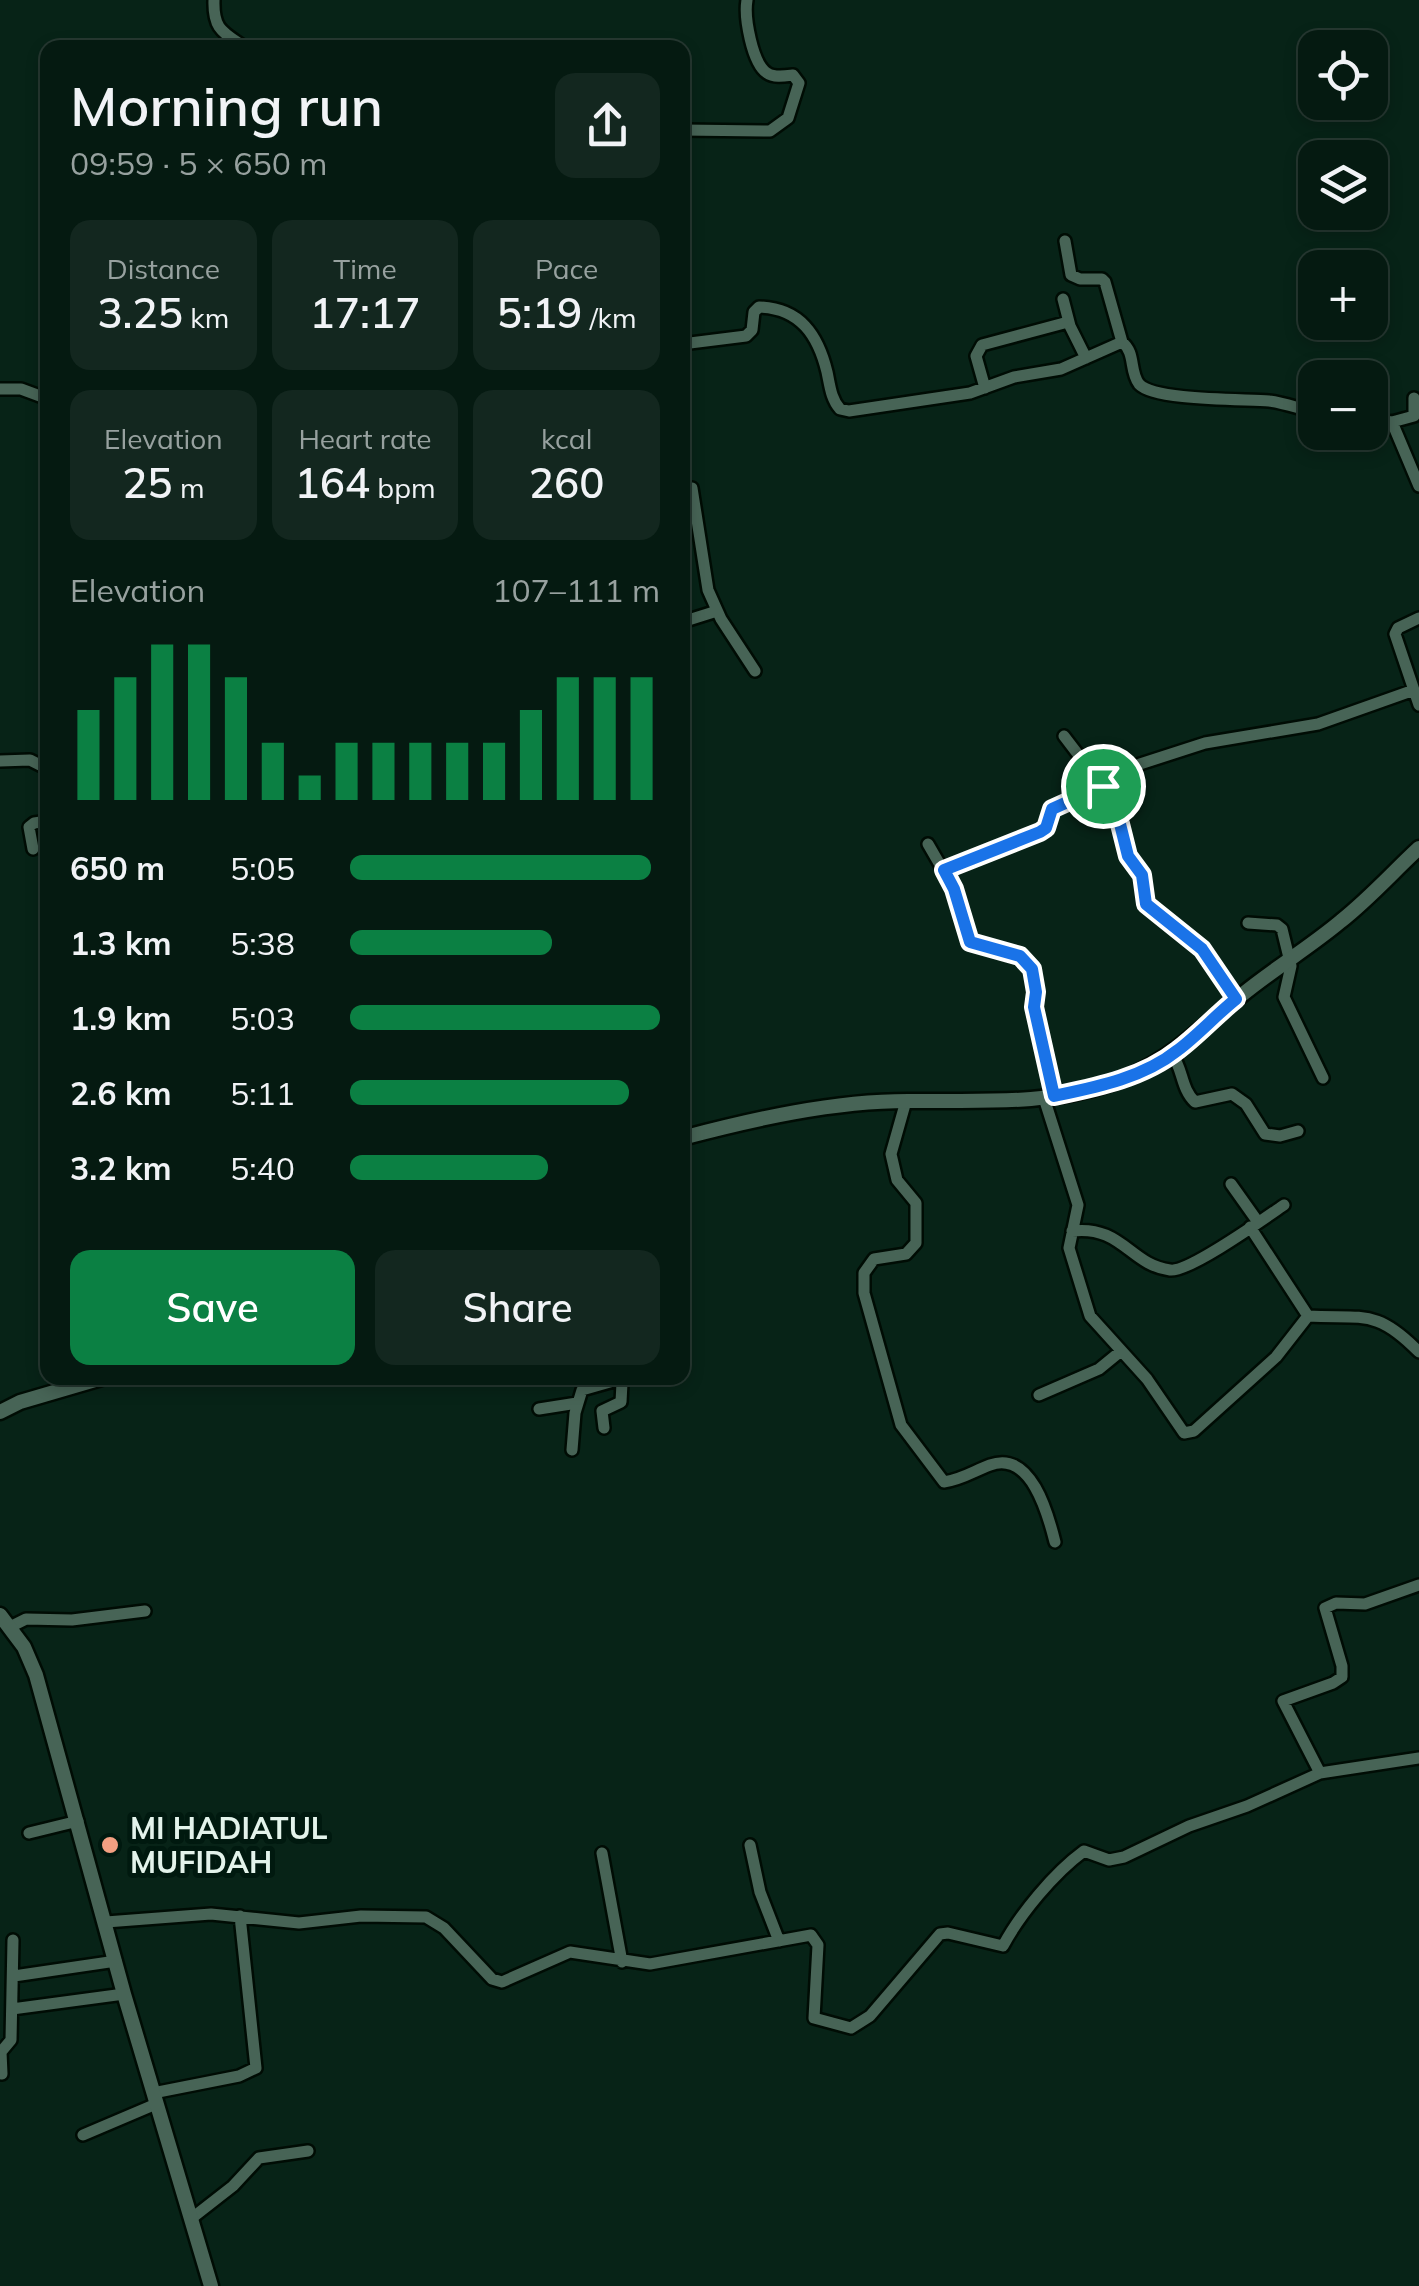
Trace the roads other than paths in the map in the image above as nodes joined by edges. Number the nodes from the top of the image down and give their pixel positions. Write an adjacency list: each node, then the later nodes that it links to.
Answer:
1 (214, 0): 3 (street)
2 (747, 0): 4 (street)
3 (235, 40)
4 (690, 130)
5 (1065, 241): 8 (street)
6 (1063, 299): 7 (street)
7 (1068, 322): 10 (street); 11 (street)
8 (1122, 342): 10 (street); 17 (street)
9 (690, 343): 11 (street)
10 (1086, 358): 11 (street)
11 (986, 388)
12 (0, 389): 14 (street)
13 (40, 391): 14 (street)
14 (34, 393): 15 (street)
15 (40, 396)
16 (1414, 398): 19 (street)
17 (1298, 408)
18 (1388, 421): 19 (street)
19 (1392, 422): 20 (street)
20 (1418, 483)
21 (692, 488): 22 (street)
22 (717, 610): 24 (street); 25 (street)
23 (1419, 618): 26 (street)
24 (690, 619)
25 (755, 671)
26 (1414, 690): 27 (street); 31 (street)
27 (1419, 705)
28 (1064, 736): 31 (street)
29 (0, 761): 30 (street)
30 (40, 764)
31 (1103, 786): 36 (street); 39 (street)
32 (40, 822): 35 (street)
33 (928, 844): 36 (street)
34 (1419, 848): 38 (street)
35 (34, 850)
36 (944, 870): 42 (street)
37 (1248, 923): 38 (street)
38 (1289, 958): 39 (street); 41 (street)
39 (1236, 999): 40 (street)
40 (1172, 1054): 42 (street); 44 (street)
41 (1323, 1078)
42 (1049, 1097): 43 (street); 49 (street)
43 (906, 1100): 45 (street); 62 (street)
44 (1298, 1131)
45 (690, 1136)
46 (1231, 1184): 48 (street)
47 (1284, 1205): 48 (street)
48 (1254, 1225): 49 (street); 50 (street)
49 (1072, 1231): 51 (street)
50 (1308, 1316): 51 (street); 52 (street)
51 (1121, 1351): 56 (street)
52 (1419, 1352)
53 (78, 1385): 59 (street)
54 (593, 1385): 57 (street)
55 (622, 1385): 60 (street)
56 (1039, 1395)
57 (577, 1404): 58 (street); 61 (street)
58 (539, 1409)
59 (0, 1412)
60 (604, 1428)
61 (572, 1450)
62 (1055, 1542)
63 (1419, 1584): 68 (street)
64 (145, 1612): 66 (street)
65 (0, 1615): 66 (street)
66 (10, 1627): 69 (street)
67 (1419, 1758): 68 (street)
68 (1320, 1773): 76 (street)
69 (78, 1821): 70 (street); 74 (street)
70 (29, 1833)
71 (750, 1845): 76 (street)
72 (602, 1853): 78 (street)
73 (240, 1916): 74 (street); 78 (street); 83 (street)
74 (106, 1922): 77 (street)
75 (13, 1940): 79 (street)
76 (780, 1941): 78 (street)
77 (116, 1960): 79 (street); 80 (street)
78 (622, 1962)
79 (14, 1976): 81 (street)
80 (124, 1994): 81 (street); 83 (street)
81 (12, 2009): 82 (street)
82 (2, 2074)
83 (154, 2098): 84 (street); 86 (street)
84 (83, 2134)
85 (308, 2151): 86 (street)
86 (192, 2218): 87 (street)
87 (210, 2286)

